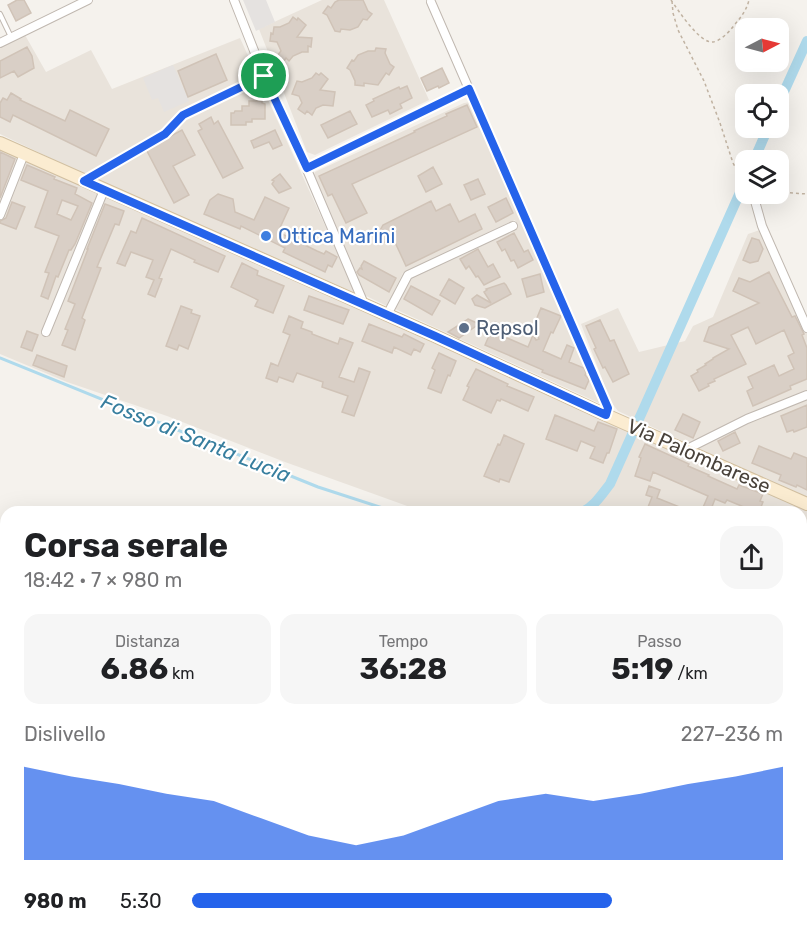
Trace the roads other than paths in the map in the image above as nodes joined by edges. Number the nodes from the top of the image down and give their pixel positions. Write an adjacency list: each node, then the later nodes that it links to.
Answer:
1 (87, 0): 5 (street)
2 (234, 0): 7 (street)
3 (430, 2): 8 (street)
4 (0, 14): 5 (lane)
5 (11, 37): 6 (street)
6 (0, 43)
7 (264, 76): 11 (street); 12 (lane)
8 (469, 89): 11 (street); 22 (street)
9 (0, 143): 10 (main road, Via Palombarese)
10 (24, 154): 12 (main road, Via Palombarese); 15 (street)
11 (307, 168): 17 (street)
12 (84, 181): 13 (main road, Via Palombarese)
13 (104, 190): 17 (main road, Via Palombarese); 20 (street)
14 (756, 204): 19 (street)
15 (0, 215)
16 (513, 226): 18 (street)
17 (364, 304): 18 (main road, Via Palombarese)
18 (387, 315): 22 (main road, Via Palombarese)
19 (807, 328)
20 (46, 332)
21 (807, 395): 23 (street)
22 (606, 415): 23 (main road, Via Palombarese)
23 (685, 450): 24 (main road, Via Palombarese)
24 (807, 504)

